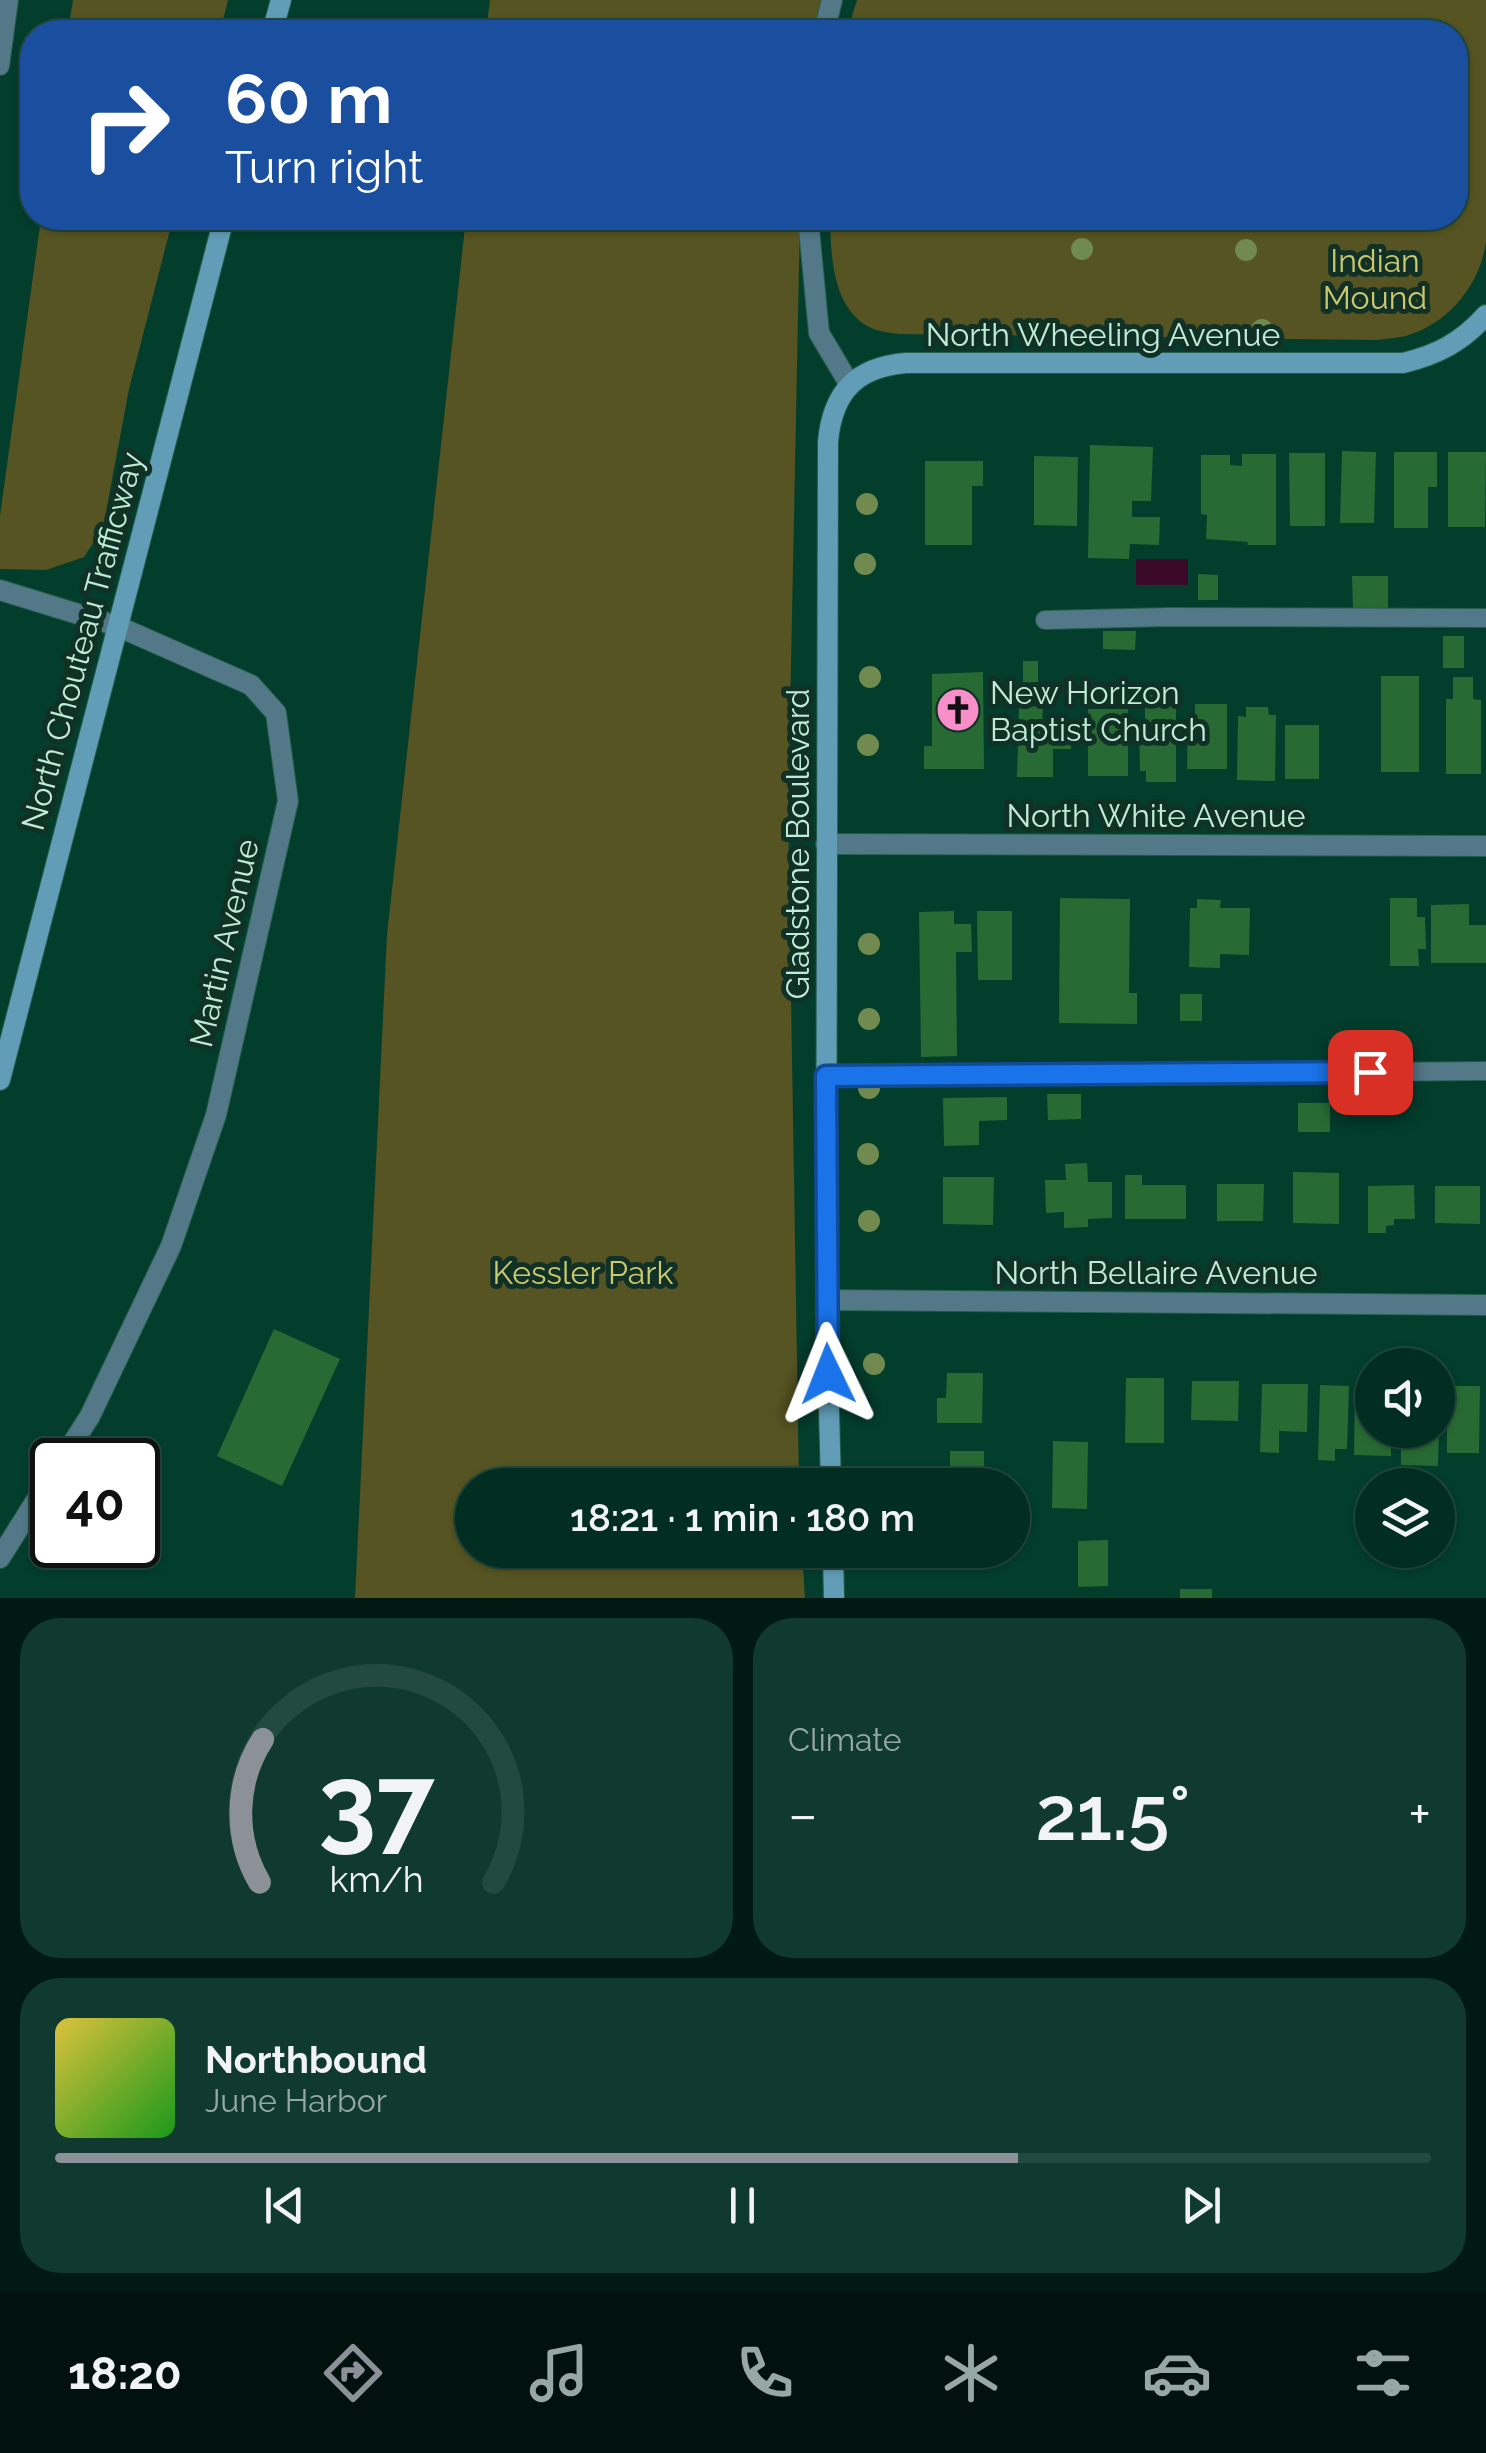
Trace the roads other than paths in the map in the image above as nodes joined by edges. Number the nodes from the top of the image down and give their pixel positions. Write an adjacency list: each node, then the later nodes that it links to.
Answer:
1 (9, 0): 2 (lane)
2 (0, 66)
3 (221, 230): 10 (street, North Chouteau Trafficway)
4 (809, 230): 6 (street)
5 (1482, 329): 6 (street, North Wheeling Avenue)
6 (850, 384): 11 (street, Gladstone Boulevard)
7 (0, 590): 10 (street, Martin Avenue)
8 (1486, 618): 9 (lane)
9 (1044, 620)
10 (117, 626): 15 (street, North Chouteau Trafficway); 18 (street, Martin Avenue)
11 (826, 844): 12 (street, North White Avenue); 14 (street, Gladstone Boulevard)
12 (1486, 846)
13 (1486, 1071): 14 (lane)
14 (826, 1076): 16 (street, Gladstone Boulevard)
15 (0, 1080)
16 (826, 1300): 17 (street, North Bellaire Avenue); 19 (street, Gladstone Boulevard)
17 (1486, 1304)
18 (76, 1438)
19 (831, 1468)
20 (30, 1510): 21 (street)
21 (0, 1558)
22 (833, 1568): 23 (street)
23 (834, 1598)

